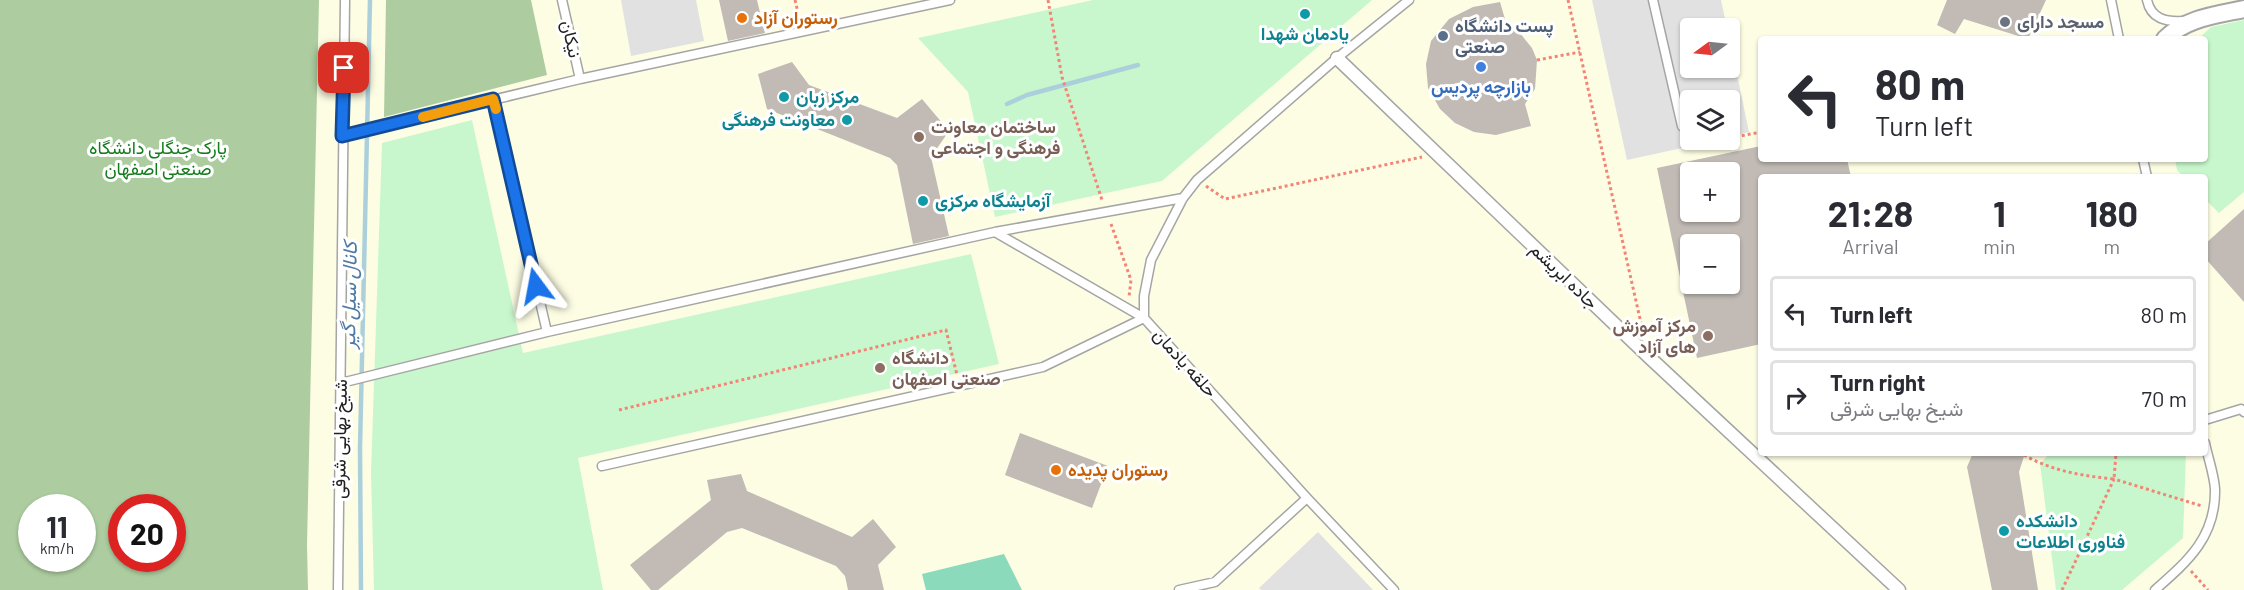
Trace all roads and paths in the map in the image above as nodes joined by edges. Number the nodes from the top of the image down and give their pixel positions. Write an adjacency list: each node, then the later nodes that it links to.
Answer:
1 (345, 0): 24 (lane, شیخ بهایی شرقی)
2 (562, 0): 19 (lane, نیکان)
3 (795, 0): 13 (path)
4 (950, 0): 13 (lane)
5 (1048, 0): 21 (path)
6 (1408, 0): 17 (lane, حلقه یادمان)
7 (1568, 0): 16 (path)
8 (1653, 0): 22 (lane)
9 (2111, 0): 14 (lane)
10 (2147, 0): 12 (lane)
11 (2244, 9): 12 (street)
12 (2197, 20): 15 (street)
13 (802, 31): 19 (lane)
14 (2118, 36)
15 (2168, 36)
16 (1580, 52): 18 (path); 32 (path)
17 (1337, 58): 26 (street, جاده ابریشم); 27 (lane, حلقه یادمان)
18 (1537, 60)
19 (579, 79): 20 (lane)
20 (493, 99): 24 (lane); 31 (lane)
21 (1073, 110)
22 (1680, 117)
23 (1758, 133): 25 (path)
24 (342, 136): 33 (lane, شیخ بهایی شرقی)
25 (1740, 136)
26 (1436, 154): 27 (path); 32 (street, جاده ابریشم)
27 (1197, 180): 28 (lane, حلقه یادمان)
28 (1183, 198): 29 (lane); 30 (lane, حلقه یادمان)
29 (995, 231): 30 (lane); 31 (lane)
30 (1144, 318): 34 (lane); 43 (lane, حلقه یادمان)
31 (547, 332): 33 (lane)
32 (1649, 357): 49 (street, جاده ابریشم)
33 (341, 383): 46 (lane, شیخ بهایی شرقی)
34 (960, 386): 35 (path); 41 (lane)
35 (619, 410)
36 (2244, 411): 37 (lane)
37 (2208, 419)
38 (2026, 456): 42 (path)
39 (2116, 456): 42 (path)
40 (2208, 456): 44 (lane)
41 (602, 466)
42 (2114, 480): 44 (path); 50 (path)
43 (1307, 498): 47 (lane); 48 (lane, حلقه یادمان)
44 (2213, 509): 45 (lane)
45 (2184, 564): 51 (lane); 52 (path)
46 (338, 590)
47 (1179, 590)
48 (1394, 590)
49 (1899, 590)
50 (2062, 590)
51 (2155, 590)
52 (2208, 590)

